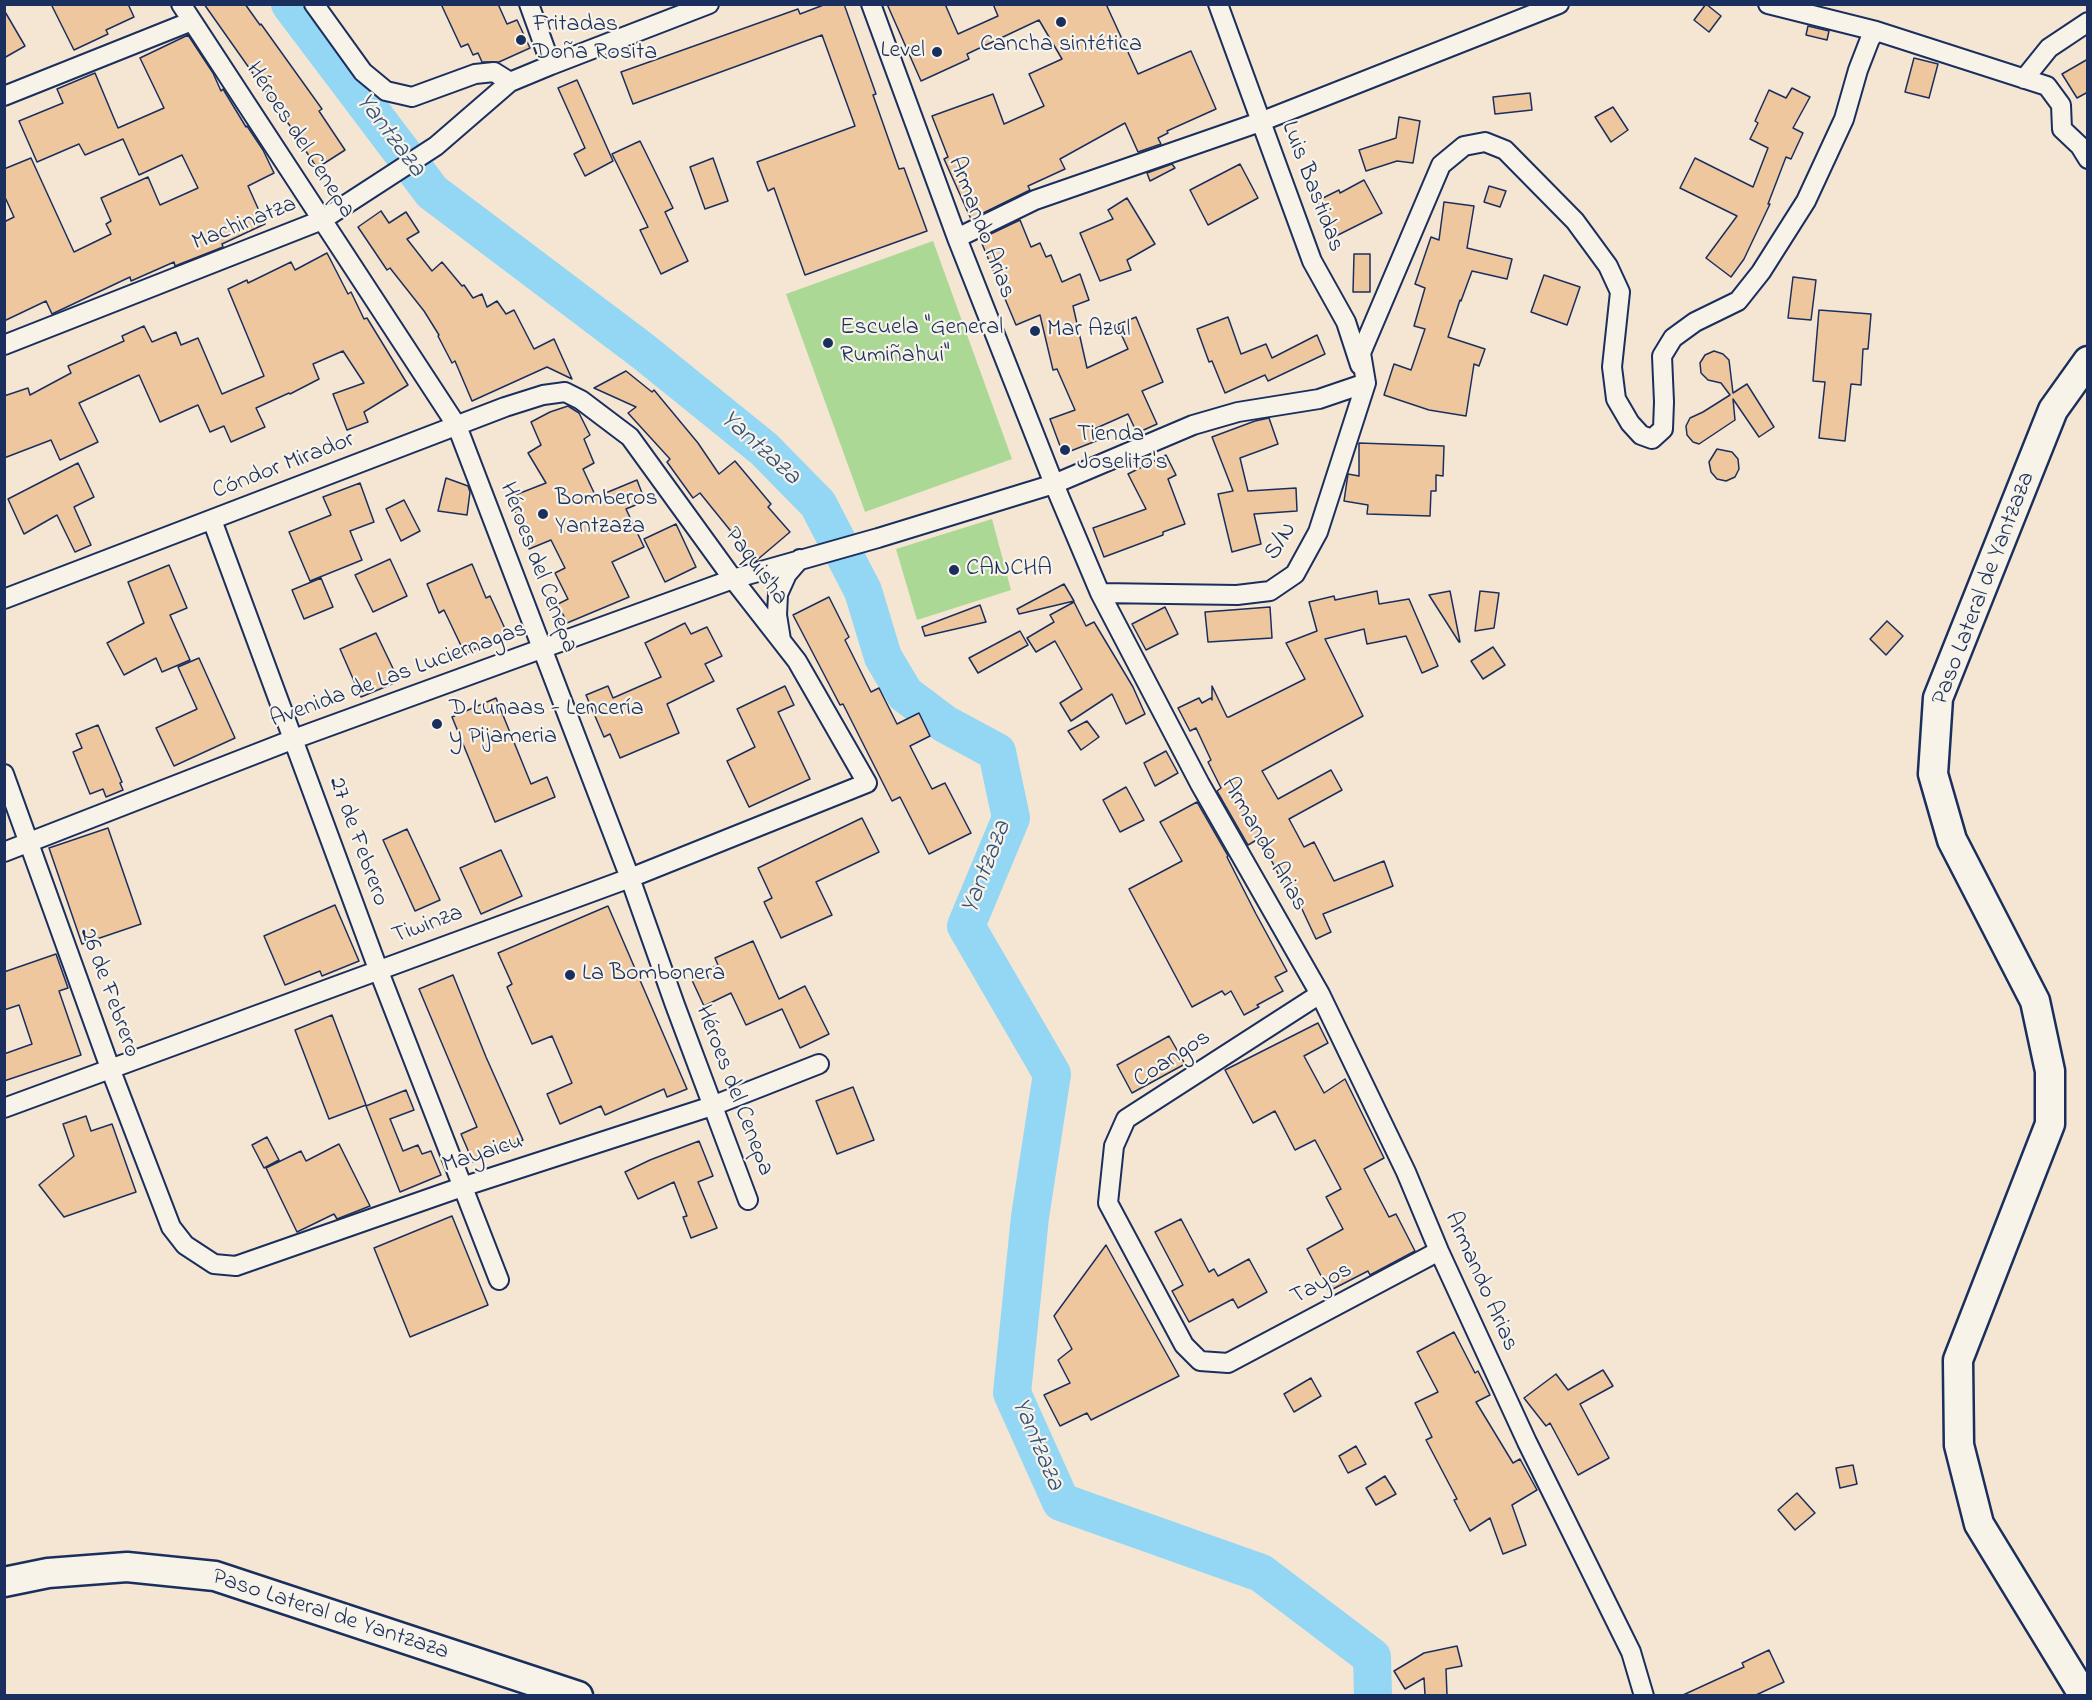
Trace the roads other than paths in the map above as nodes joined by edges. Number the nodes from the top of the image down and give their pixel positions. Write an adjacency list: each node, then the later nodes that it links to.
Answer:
1 (181, 4): 9 (street, Héroes del Cenepa)
2 (315, 4): 14 (street)
3 (529, 4): 12 (street)
4 (709, 4): 12 (street, Machinatza)
5 (871, 4): 19 (street, Armando Arias)
6 (1218, 4): 16 (street, Luis Bastidas)
7 (1768, 4): 11 (street)
8 (1552, 6): 16 (street)
9 (192, 21): 15 (street); 18 (street, Héroes del Cenepa)
10 (2088, 22): 13 (street)
11 (1876, 31): 13 (street); 22 (street)
12 (551, 65): 14 (street, Machinatza)
13 (2024, 79): 17 (street)
14 (510, 82): 18 (street, Machinatza)
15 (4, 96)
16 (1260, 123): 19 (street); 22 (street, Luis Bastidas)
17 (2088, 159)
18 (322, 220): 20 (street, Machinatza); 24 (street, Héroes del Cenepa)
19 (957, 238): 25 (street, Armando Arias)
20 (4, 345)
21 (2088, 361): 54 (highway, Paso Lateral de Yantzaza)
22 (1366, 383): 25 (street); 29 (street, S/N)
23 (581, 400): 24 (street, Cóndor Mirador); 28 (street, Paquisha)
24 (457, 426): 26 (street, Cóndor Mirador); 32 (street, Héroes del Cenepa)
25 (1054, 484): 27 (street, Avenida de Las Luciernagas); 29 (street, Armando Arias)
26 (212, 520): 30 (street, Cóndor Mirador); 33 (street, 27 de Febrero)
27 (807, 557): 28 (street, Avenida de Las Luciernagas); 31 (street)
28 (733, 579): 31 (street, Paquisha); 32 (street, Avenida de Las Luciernagas)
29 (1100, 593): 40 (street, Armando Arias)
30 (4, 599)
31 (781, 641): 35 (street, Paquisha)
32 (542, 648): 33 (street, Avenida de Las Luciernagas); 38 (street, Héroes del Cenepa)
33 (294, 740): 36 (street, Avenida de Las Luciernagas); 39 (street, 27 de Febrero)
34 (4, 774): 36 (street, 26 de Febrero)
35 (867, 783): 38 (street, Tiwinza)
36 (29, 843): 37 (street, Avenida de Las Luciernagas); 42 (street, 26 de Febrero)
37 (4, 852)
38 (630, 878): 39 (street, Tiwinza); 43 (street, Héroes del Cenepa)
39 (378, 969): 42 (street, Tiwinza); 45 (street, 27 de Febrero)
40 (1320, 994): 48 (street, Armando Arias); 50 (street, Coangos)
41 (819, 1064): 43 (street, Mayaicu)
42 (110, 1068): 44 (street, Tiwinza); 47 (street, 26 de Febrero)
43 (712, 1106): 45 (street, Mayaicu); 46 (street, Héroes del Cenepa)
44 (4, 1108)
45 (462, 1187): 47 (street, Mayaicu); 49 (street, 27 de Febrero)
46 (748, 1200)
47 (171, 1227)
48 (1439, 1251): 50 (street, Tayos); 53 (street, Armando Arias)
49 (499, 1280)
50 (1228, 1363)
51 (4, 1582): 52 (highway, Paso Lateral de Yantzaza)
52 (579, 1695)
53 (1644, 1695)
54 (2084, 1695)

